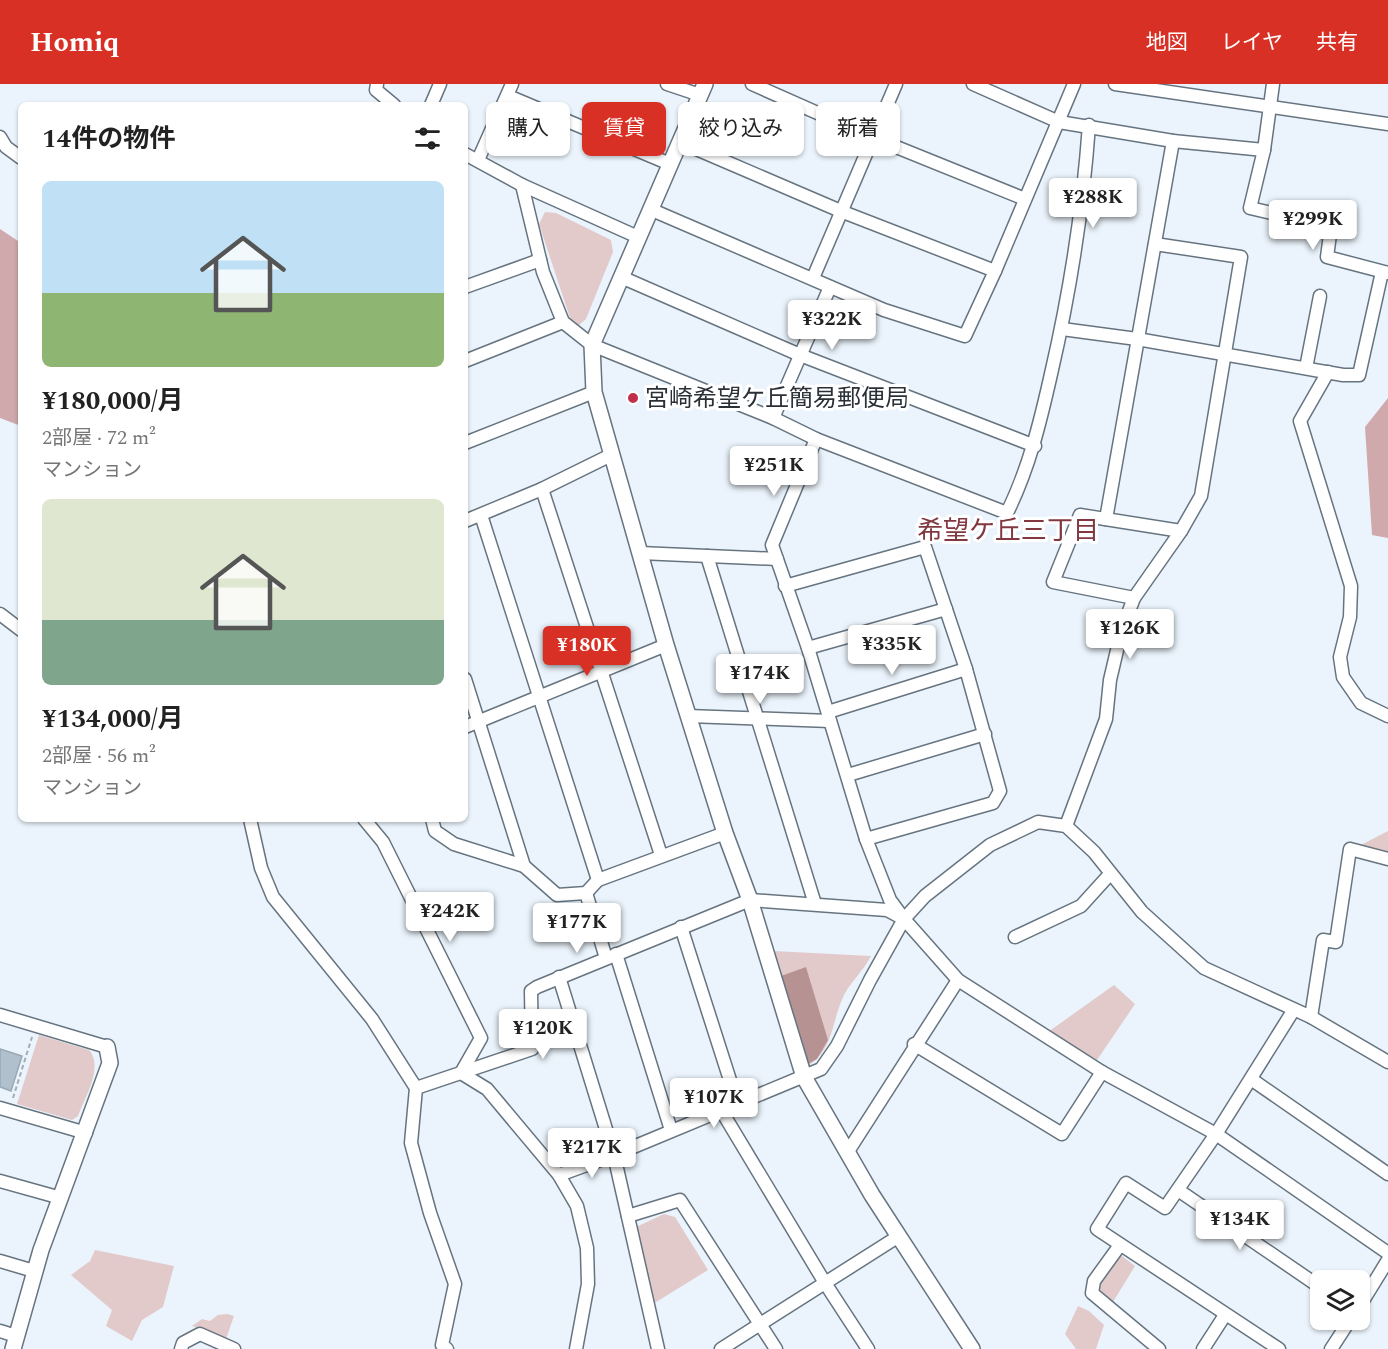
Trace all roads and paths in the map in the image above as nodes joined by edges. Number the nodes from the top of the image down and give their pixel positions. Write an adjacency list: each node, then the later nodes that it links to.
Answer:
1 (377, 84): 13 (street)
2 (440, 84): 14 (street)
3 (512, 84): 12 (street)
4 (667, 84): 11 (street)
5 (752, 84): 17 (street)
6 (896, 84): 15 (street)
7 (973, 84): 18 (street)
8 (1074, 84): 18 (street)
9 (1115, 84): 16 (street)
10 (1273, 84): 16 (street)
11 (702, 90)
12 (508, 96): 30 (street); 31 (street)
13 (390, 102)
14 (432, 102)
15 (889, 102)
16 (1270, 105): 19 (street); 25 (street)
17 (816, 112)
18 (1059, 122): 20 (street); 33 (street)
19 (1388, 124)
20 (1089, 125): 22 (street); 47 (street)
21 (0, 137): 27 (street)
22 (1173, 141): 25 (street); 37 (street)
23 (678, 146): 31 (street)
24 (900, 149): 33 (street)
25 (1264, 150): 40 (street)
26 (468, 155): 30 (street)
27 (18, 156)
28 (713, 156): 35 (street)
29 (866, 156): 35 (street)
30 (478, 160): 32 (street)
31 (670, 164): 34 (street)
32 (522, 185): 36 (street); 38 (street)
33 (1025, 199): 39 (street)
34 (652, 210): 36 (street); 42 (street)
35 (843, 212): 39 (street); 42 (street)
36 (638, 237): 41 (street)
37 (1155, 244): 48 (street); 50 (street)
38 (540, 260): 43 (street); 46 (street)
39 (995, 271): 44 (street)
40 (1385, 273): 54 (street)
41 (621, 277): 49 (street); 51 (street)
42 (813, 278): 44 (street)
43 (468, 286)
44 (830, 287): 51 (street)
45 (1320, 296): 53 (street)
46 (563, 322): 49 (street); 52 (street)
47 (1062, 329): 48 (street); 59 (street)
48 (1137, 339): 50 (street); 63 (street)
49 (592, 345): 55 (street); 56 (street)
50 (1224, 354): 53 (street); 65 (street)
51 (800, 355): 56 (street); 59 (street)
52 (468, 360)
53 (1306, 368): 54 (street)
54 (1328, 372): 81 (street)
55 (594, 392): 58 (street); 60 (street)
56 (773, 418): 57 (street)
57 (816, 439): 59 (street); 68 (street)
58 (468, 442)
59 (1035, 446)
60 (611, 455): 61 (street); 66 (street)
61 (542, 489): 62 (street); 77 (street)
62 (481, 515): 64 (street); 79 (street)
63 (1106, 519): 65 (street); 70 (street)
64 (468, 520)
65 (1181, 531): 70 (street)
66 (640, 553): 67 (street); 74 (street)
67 (707, 556): 68 (street); 83 (street)
68 (777, 559): 69 (street)
69 (785, 586): 71 (street); 75 (street)
70 (1134, 598): 91 (street)
71 (946, 609): 75 (street); 76 (street)
72 (0, 614): 73 (street)
73 (18, 628)
74 (666, 645): 77 (street); 80 (street)
75 (808, 648): 82 (street)
76 (966, 669): 82 (street); 86 (street)
77 (601, 672): 79 (street); 94 (street)
78 (468, 689): 84 (street)
79 (539, 696): 84 (street); 98 (street)
80 (688, 716): 83 (street); 92 (street)
81 (1388, 716)
82 (829, 717): 83 (street); 87 (street)
83 (758, 720): 101 (street)
84 (478, 721): 85 (street); 96 (street)
85 (468, 726)
86 (984, 734): 87 (street); 93 (street)
87 (848, 775): 93 (street)
88 (251, 822): 119 (street)
89 (366, 822): 116 (street)
90 (433, 822): 96 (street)
91 (1066, 826): 97 (street); 102 (street)
92 (725, 832): 94 (street); 100 (street)
93 (866, 839): 102 (street)
94 (661, 855): 98 (street)
95 (1388, 859): 110 (street)
96 (524, 866): 99 (street)
97 (1110, 874): 104 (street); 108 (street)
98 (598, 880): 99 (street)
99 (586, 893): 105 (street)
100 (750, 900): 101 (street); 103 (street); 117 (street)
101 (814, 904): 102 (street)
102 (904, 920): 107 (street); 117 (street)
103 (681, 927): 105 (street); 120 (street)
104 (1015, 937)
105 (611, 956): 106 (street); 123 (street)
106 (559, 977): 116 (street); 127 (street)
107 (958, 980): 112 (street); 115 (street)
108 (1293, 1011): 110 (street); 118 (street)
109 (0, 1015): 111 (street)
110 (1311, 1017): 114 (street)
111 (36, 1026): 113 (street); 121 (path)
112 (914, 1044): 115 (street); 126 (street)
113 (107, 1047): 124 (street)
114 (1388, 1062)
115 (1102, 1071): 125 (street)
116 (461, 1073): 119 (street); 129 (street)
117 (804, 1077): 120 (street); 126 (street)
118 (1251, 1079): 125 (street); 128 (street)
119 (416, 1088): 150 (street)
120 (737, 1102): 122 (street)
121 (5, 1109): 124 (street)
122 (720, 1110): 123 (street); 141 (street)
123 (671, 1130): 127 (street)
124 (86, 1133): 132 (street)
125 (1216, 1134): 131 (street); 136 (street)
126 (847, 1153): 134 (street)
127 (614, 1155): 129 (street); 133 (street)
128 (1388, 1173)
129 (559, 1175): 151 (street)
130 (0, 1181): 132 (street)
131 (1178, 1190): 135 (street); 140 (street)
132 (61, 1198): 139 (street)
133 (628, 1216): 144 (street); 152 (street)
134 (899, 1236): 141 (street); 156 (street)
135 (1120, 1245): 143 (street); 157 (street)
136 (1388, 1253)
137 (1388, 1260): 142 (street)
138 (0, 1261): 139 (street)
139 (34, 1271): 147 (street)
140 (1310, 1280)
141 (825, 1283): 144 (street); 155 (street)
142 (1370, 1289)
143 (1225, 1315): 158 (street); 159 (street)
144 (760, 1323): 153 (street); 154 (street)
145 (1343, 1330): 160 (street)
146 (0, 1331): 147 (street)
147 (14, 1342)
148 (181, 1349): 149 (street)
149 (234, 1349)
150 (447, 1349)
151 (576, 1349)
152 (658, 1349)
153 (721, 1349)
154 (776, 1349)
155 (868, 1349)
156 (972, 1349)
157 (1159, 1349)
158 (1203, 1349)
159 (1279, 1349)
160 (1331, 1349)

